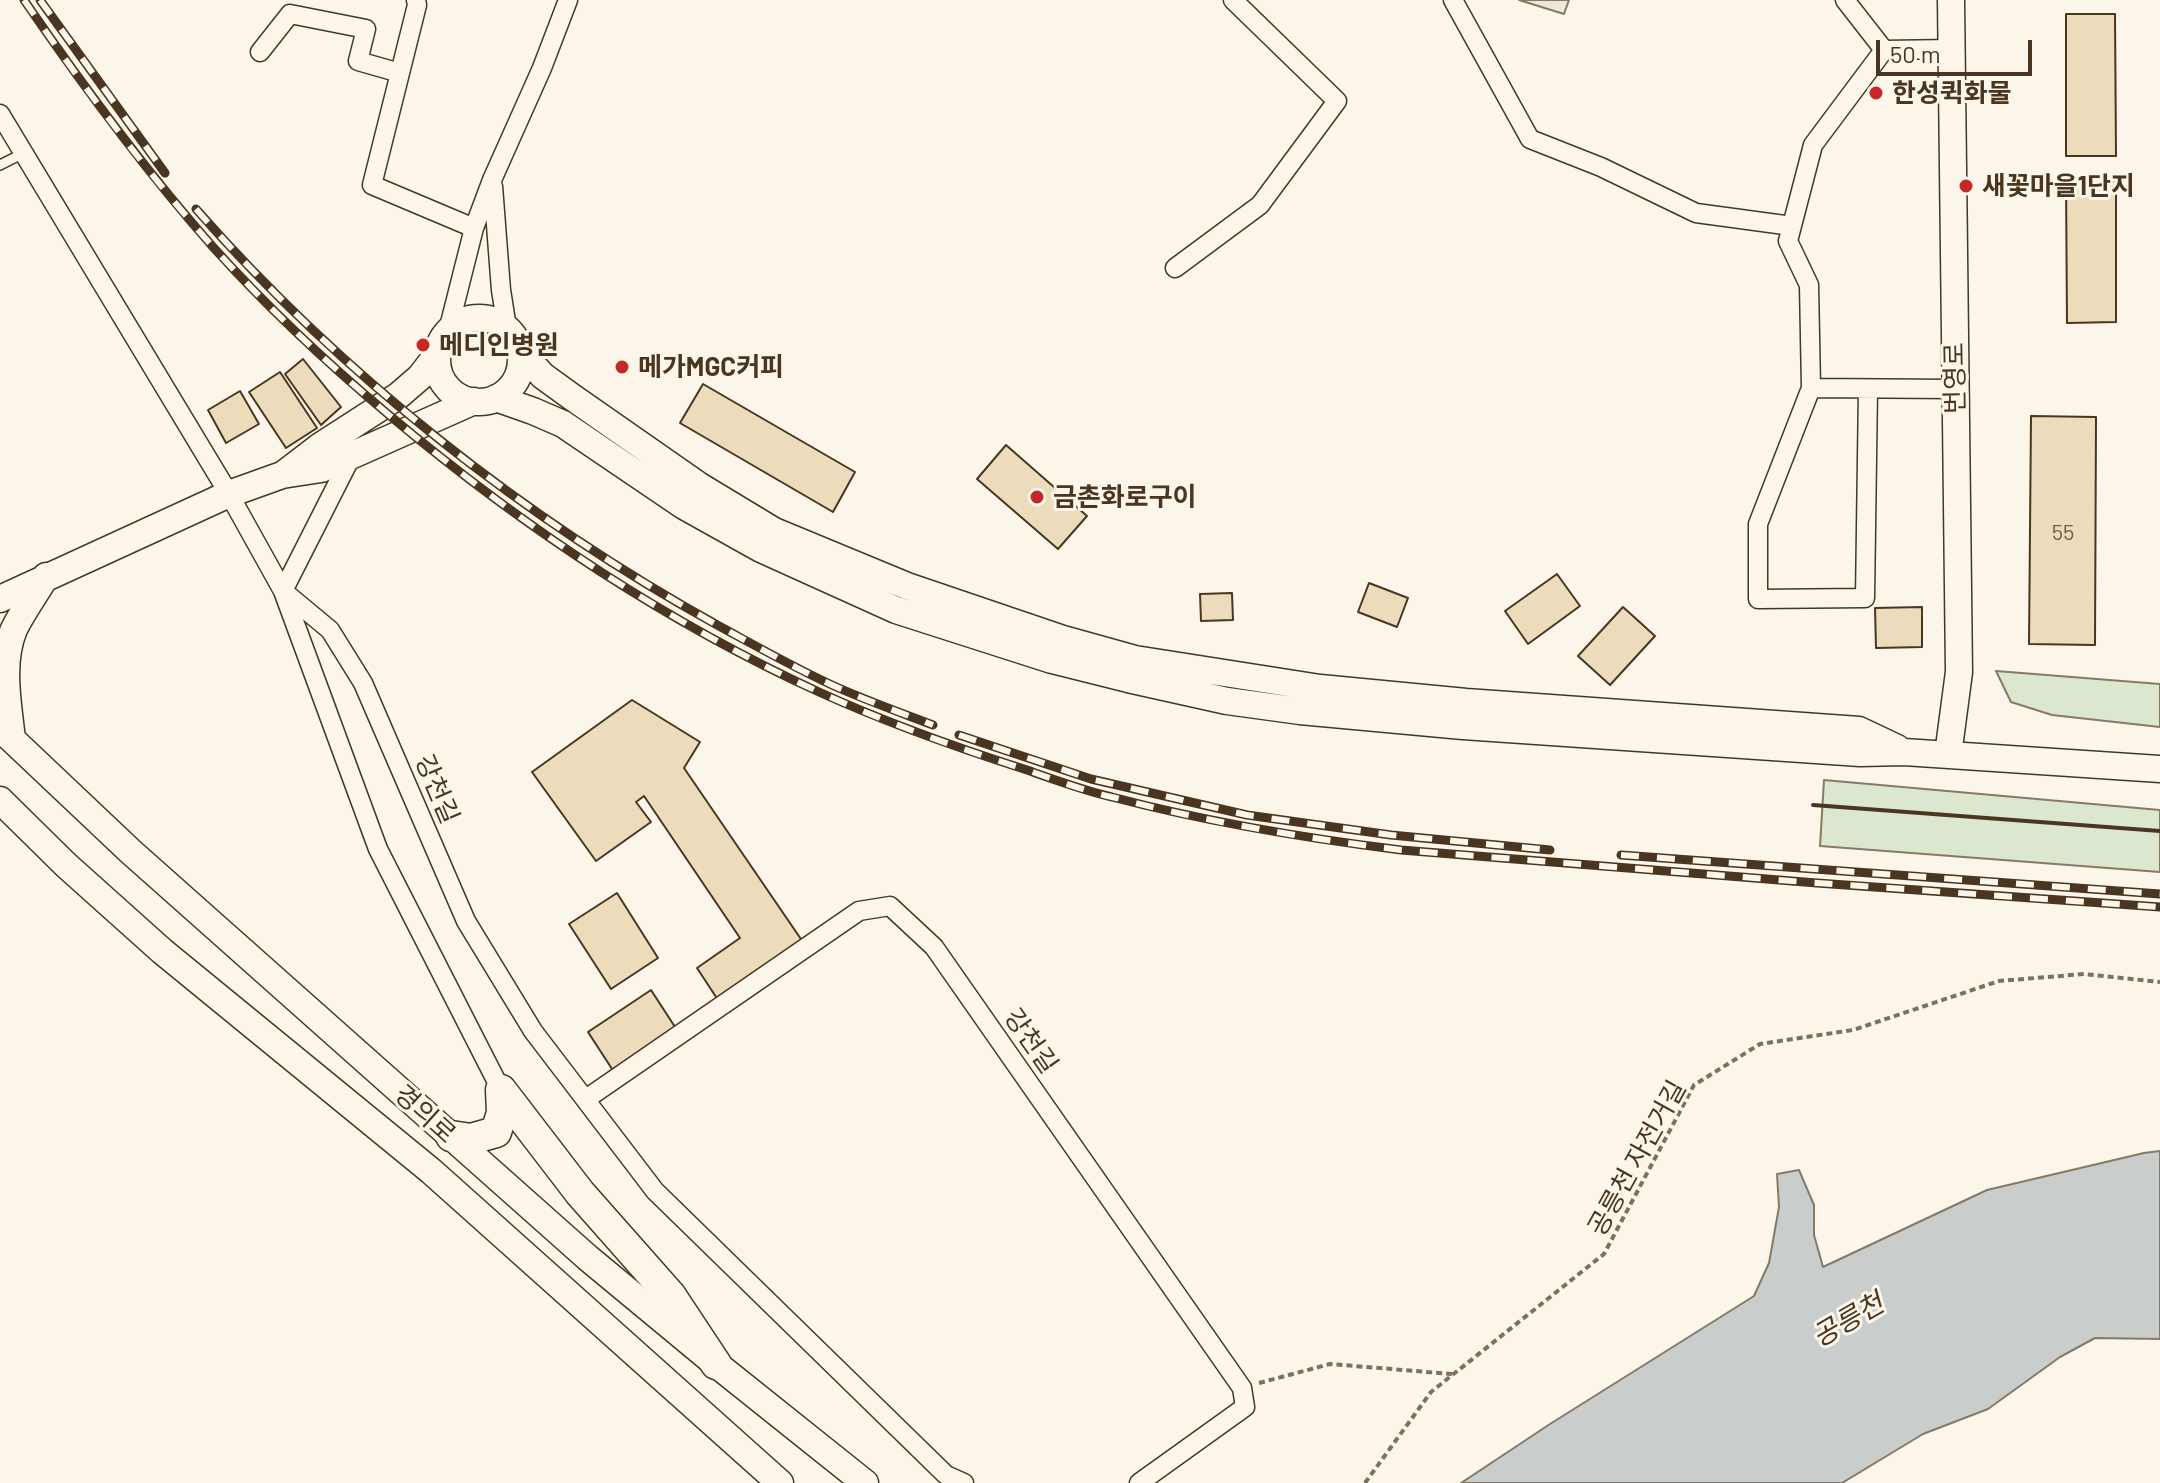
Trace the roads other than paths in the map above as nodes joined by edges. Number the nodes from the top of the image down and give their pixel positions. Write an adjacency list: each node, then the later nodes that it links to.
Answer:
1 (416, 0): 10 (street)
2 (568, 0): 14 (street)
3 (1233, 0): 17 (street)
4 (1453, 0): 15 (street)
5 (1845, 0): 8 (street)
6 (1951, 0): 7 (street, 번영로)
7 (1952, 49): 8 (street); 22 (street, 번영로)
8 (1884, 50): 15 (street)
9 (260, 52): 10 (street)
10 (400, 73): 16 (street)
11 (0, 114): 12 (street)
12 (22, 154): 13 (lane); 26 (street)
13 (0, 165)
14 (492, 180): 16 (street); 18 (street)
15 (1792, 226): 20 (street)
16 (474, 228): 19 (street)
17 (1175, 268)
18 (513, 340): 19 (street); 23 (street); 31 (street)
19 (443, 343): 23 (street); 25 (street)
20 (1811, 388): 21 (street); 21 (street)
21 (1868, 389): 22 (street)
22 (1955, 389): 32 (street, 번영로)
23 (485, 400): 24 (street); 31 (street)
24 (351, 457): 25 (street); 28 (street)
25 (282, 475): 26 (street)
26 (229, 494): 27 (street); 28 (street)
27 (24, 583): 29 (street); 30 (street)
28 (283, 591): 35 (street); 36 (street, 강천길)
29 (0, 599)
30 (6, 734): 37 (street, 경의로)
31 (1904, 752): 32 (street)
32 (1948, 755): 33 (street)
33 (2160, 769)
34 (0, 800): 39 (street, 경의로)
35 (501, 1090): 37 (main road); 38 (main road)
36 (586, 1099): 41 (street, 강천길); 42 (street, 강천길)
37 (451, 1136): 38 (street, 경의로)
38 (716, 1364): 40 (street, 경의로)
39 (780, 1483)
40 (865, 1483)
41 (964, 1483)
42 (1139, 1483)

